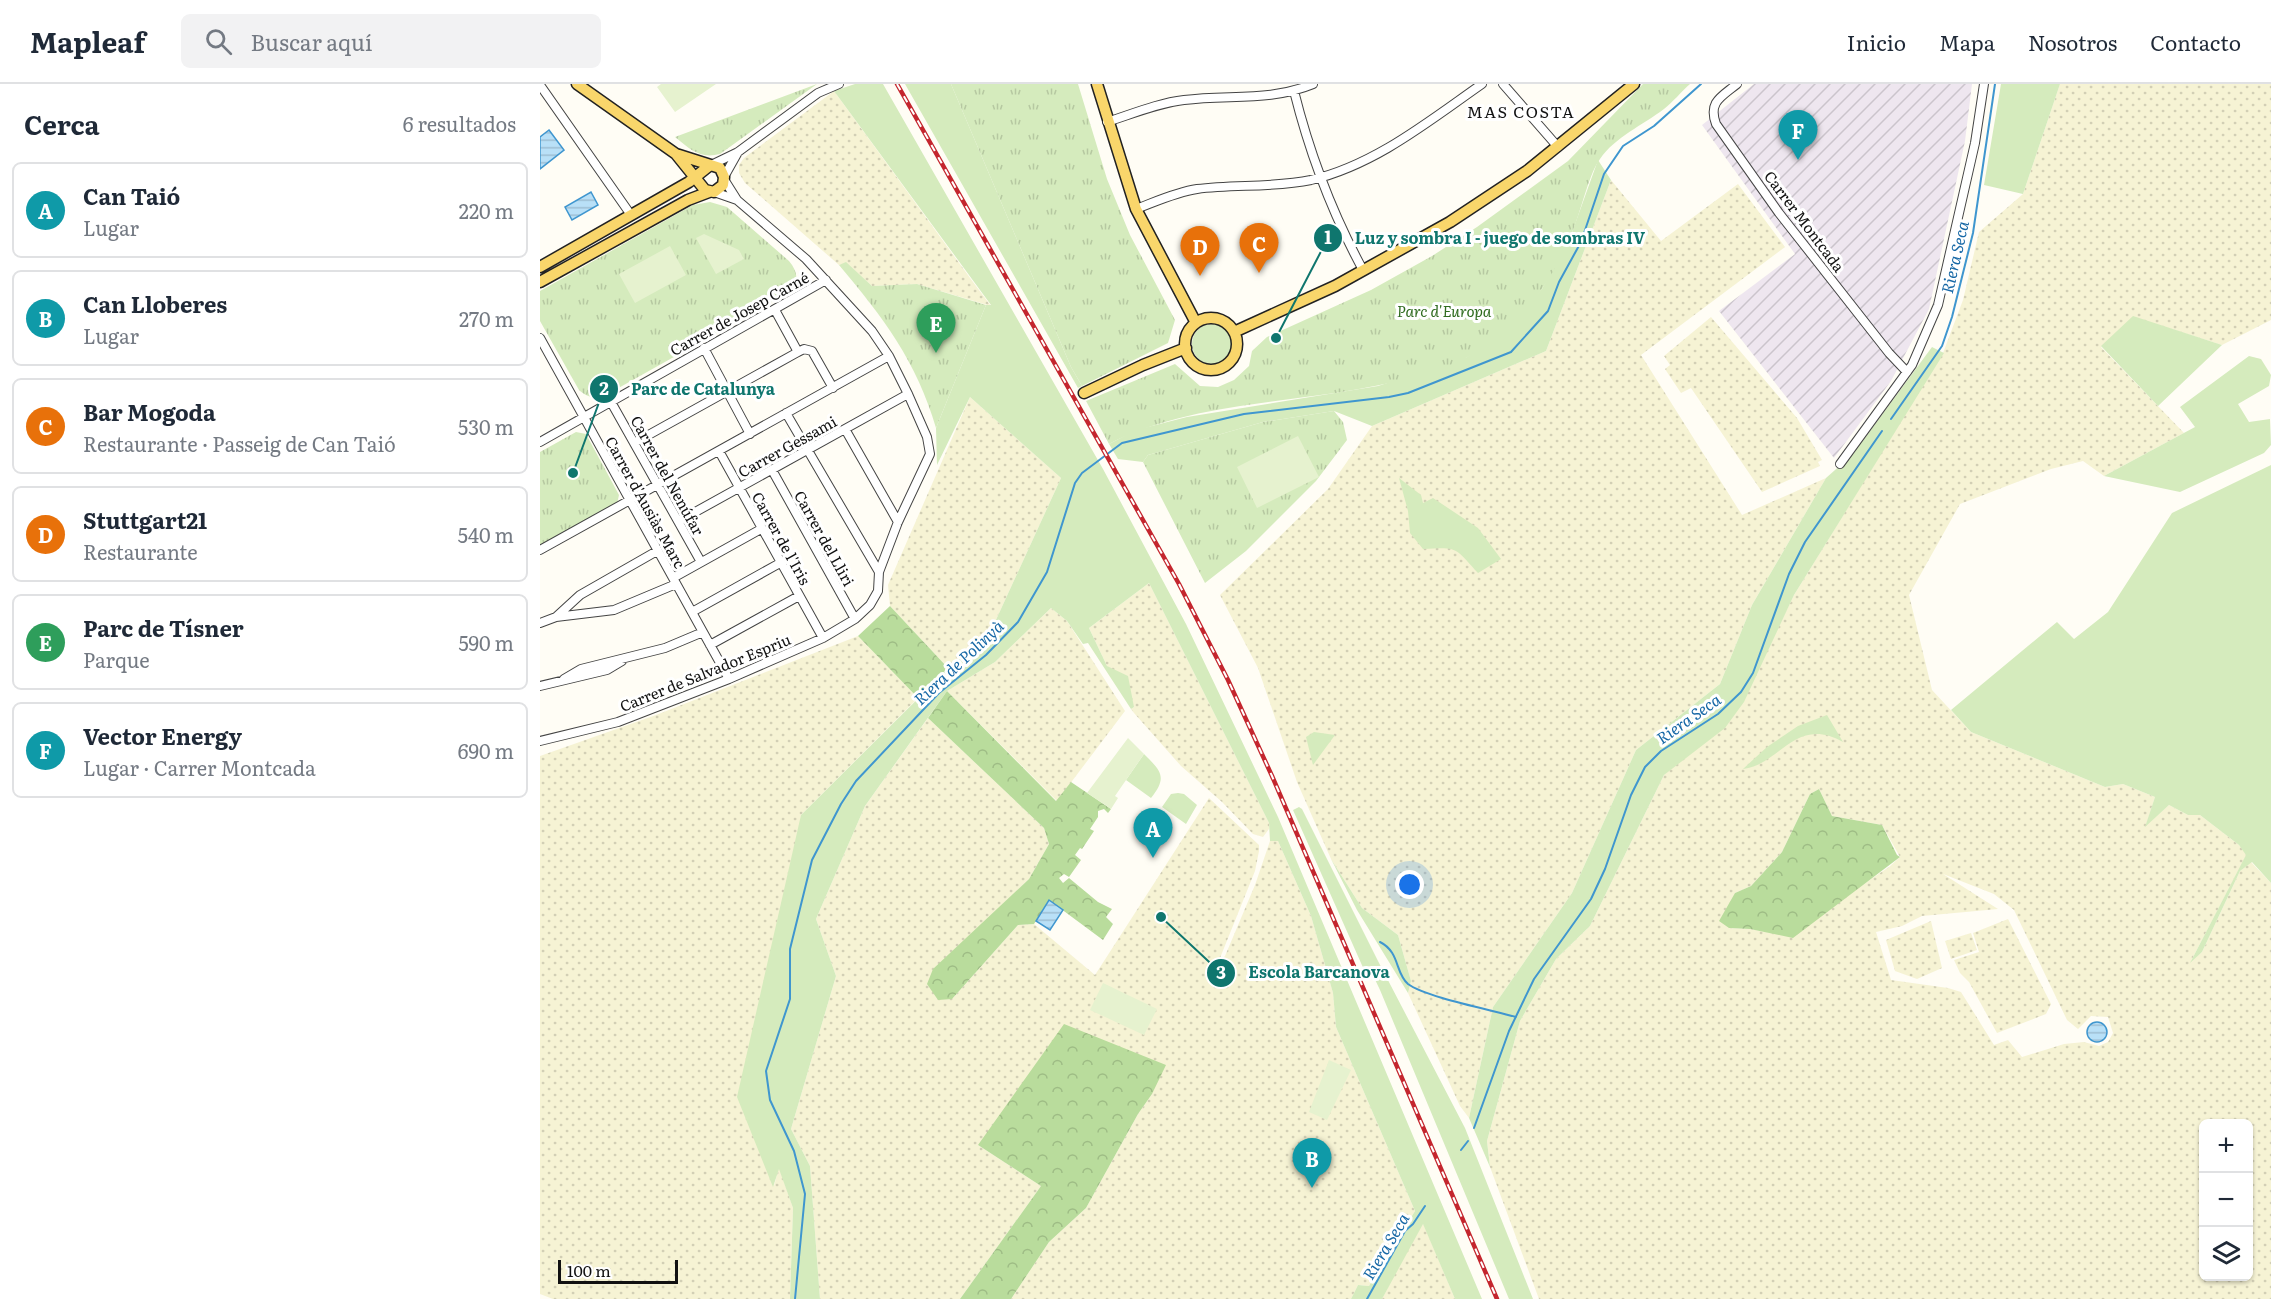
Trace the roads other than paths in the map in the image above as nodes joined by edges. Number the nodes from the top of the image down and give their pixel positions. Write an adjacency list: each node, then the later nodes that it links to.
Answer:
1 (577, 84): 15 (main road)
2 (1097, 84): 12 (main road)
3 (1313, 84): 11 (street)
4 (1482, 84): 17 (street)
5 (1503, 84): 13 (street)
6 (1634, 84): 13 (main road)
7 (1737, 84): 37 (street, Carrer Montcada)
8 (1984, 84): 37 (street)
9 (540, 85): 23 (street)
10 (836, 85): 14 (street)
11 (1294, 92): 12 (street); 17 (street)
12 (1107, 122): 22 (main road)
13 (1558, 147): 25 (main road)
14 (738, 152): 18 (street); 19 (street)
15 (676, 154): 16 (main road); 19 (main road)
16 (683, 164): 19 (main road); 20 (main road)
17 (1319, 177): 22 (street); 25 (street)
18 (724, 179): 19 (main road); 19 (main road); 21 (street)
19 (704, 181): 20 (main road); 21 (street); 27 (main road)
20 (681, 187): 23 (main road)
21 (737, 200): 26 (street)
22 (1136, 209): 29 (main road)
23 (631, 215): 24 (main road)
24 (540, 267)
25 (1363, 270): 30 (main road)
26 (826, 280): 28 (street, Carrer de Josep Carné); 36 (street)
27 (540, 282)
28 (775, 310): 32 (street, Carrer de Josep Carné); 35 (street)
29 (1196, 323): 30 (main road); 33 (main road)
30 (1234, 332): 33 (main road)
31 (540, 338): 34 (street, Carrer d'Ausiàs Marc)
32 (704, 348): 39 (street); 42 (street, Carrer de Josep Carné)
33 (1186, 348): 40 (main road)
34 (543, 351): 44 (street, Carrer d'Ausiàs Marc)
35 (798, 352): 38 (street); 39 (street)
36 (889, 356): 38 (street); 41 (street)
37 (1907, 372): 51 (street)
38 (832, 388): 43 (street)
39 (727, 392): 46 (street); 48 (street)
40 (1084, 393)
41 (908, 394): 45 (street, Carrer Gessami); 57 (street)
42 (611, 402): 44 (street, Carrer de Josep Carné); 48 (street, Carrer del Nenúfar)
43 (786, 413): 46 (street); 49 (street)
44 (584, 417): 47 (street, Carrer de Josep Carné); 55 (street, Carrer d'Ausiàs Marc)
45 (845, 429): 49 (street, Carrer Gessami); 57 (street)
46 (750, 434): 50 (street)
47 (540, 442)
48 (634, 443): 53 (street, Carrer del Nenúfar)
49 (807, 450): 52 (street, Carrer Gessami); 63 (street)
50 (719, 451): 53 (street); 54 (street, Carrer de l'Iris)
51 (1840, 464)
52 (772, 470): 54 (street, Carrer Gessami); 68 (street, Carrer del Lliri)
53 (657, 485): 55 (street); 56 (street, Carrer del Nenúfar)
54 (739, 488): 56 (street, Carrer Gessami); 58 (street, Carrer de l'Iris)
55 (630, 500): 59 (street); 60 (street, Carrer d'Ausiàs Marc)
56 (679, 522): 61 (street, Carrer del Nenúfar)
57 (898, 522): 63 (street)
58 (761, 529): 61 (street); 62 (street, Carrer de l'Iris)
59 (540, 550)
60 (657, 551): 64 (street, Carrer d'Ausiàs Marc); 67 (street)
61 (701, 562): 64 (street)
62 (780, 563): 65 (street, Carrer de l'Iris); 66 (street)
63 (879, 572): 68 (street, Carrer de Salvador Espriu)
64 (675, 581): 66 (street, Carrer d'Ausiàs Marc); 67 (street)
65 (799, 596): 71 (street, Carrer de l'Iris); 72 (street)
66 (692, 612): 70 (street, Carrer d'Ausiàs Marc)
67 (556, 617): 69 (street)
68 (855, 619): 71 (street, Carrer de Salvador Espriu)
69 (540, 624)
70 (703, 632): 72 (street, Carrer d'Ausiàs Marc); 74 (street)
71 (823, 638): 73 (street, Carrer de Salvador Espriu)
72 (710, 645): 73 (street, Carrer d'Ausiàs Marc)
73 (729, 679): 75 (street, Carrer de Salvador Espriu)
74 (540, 686)
75 (540, 741)

